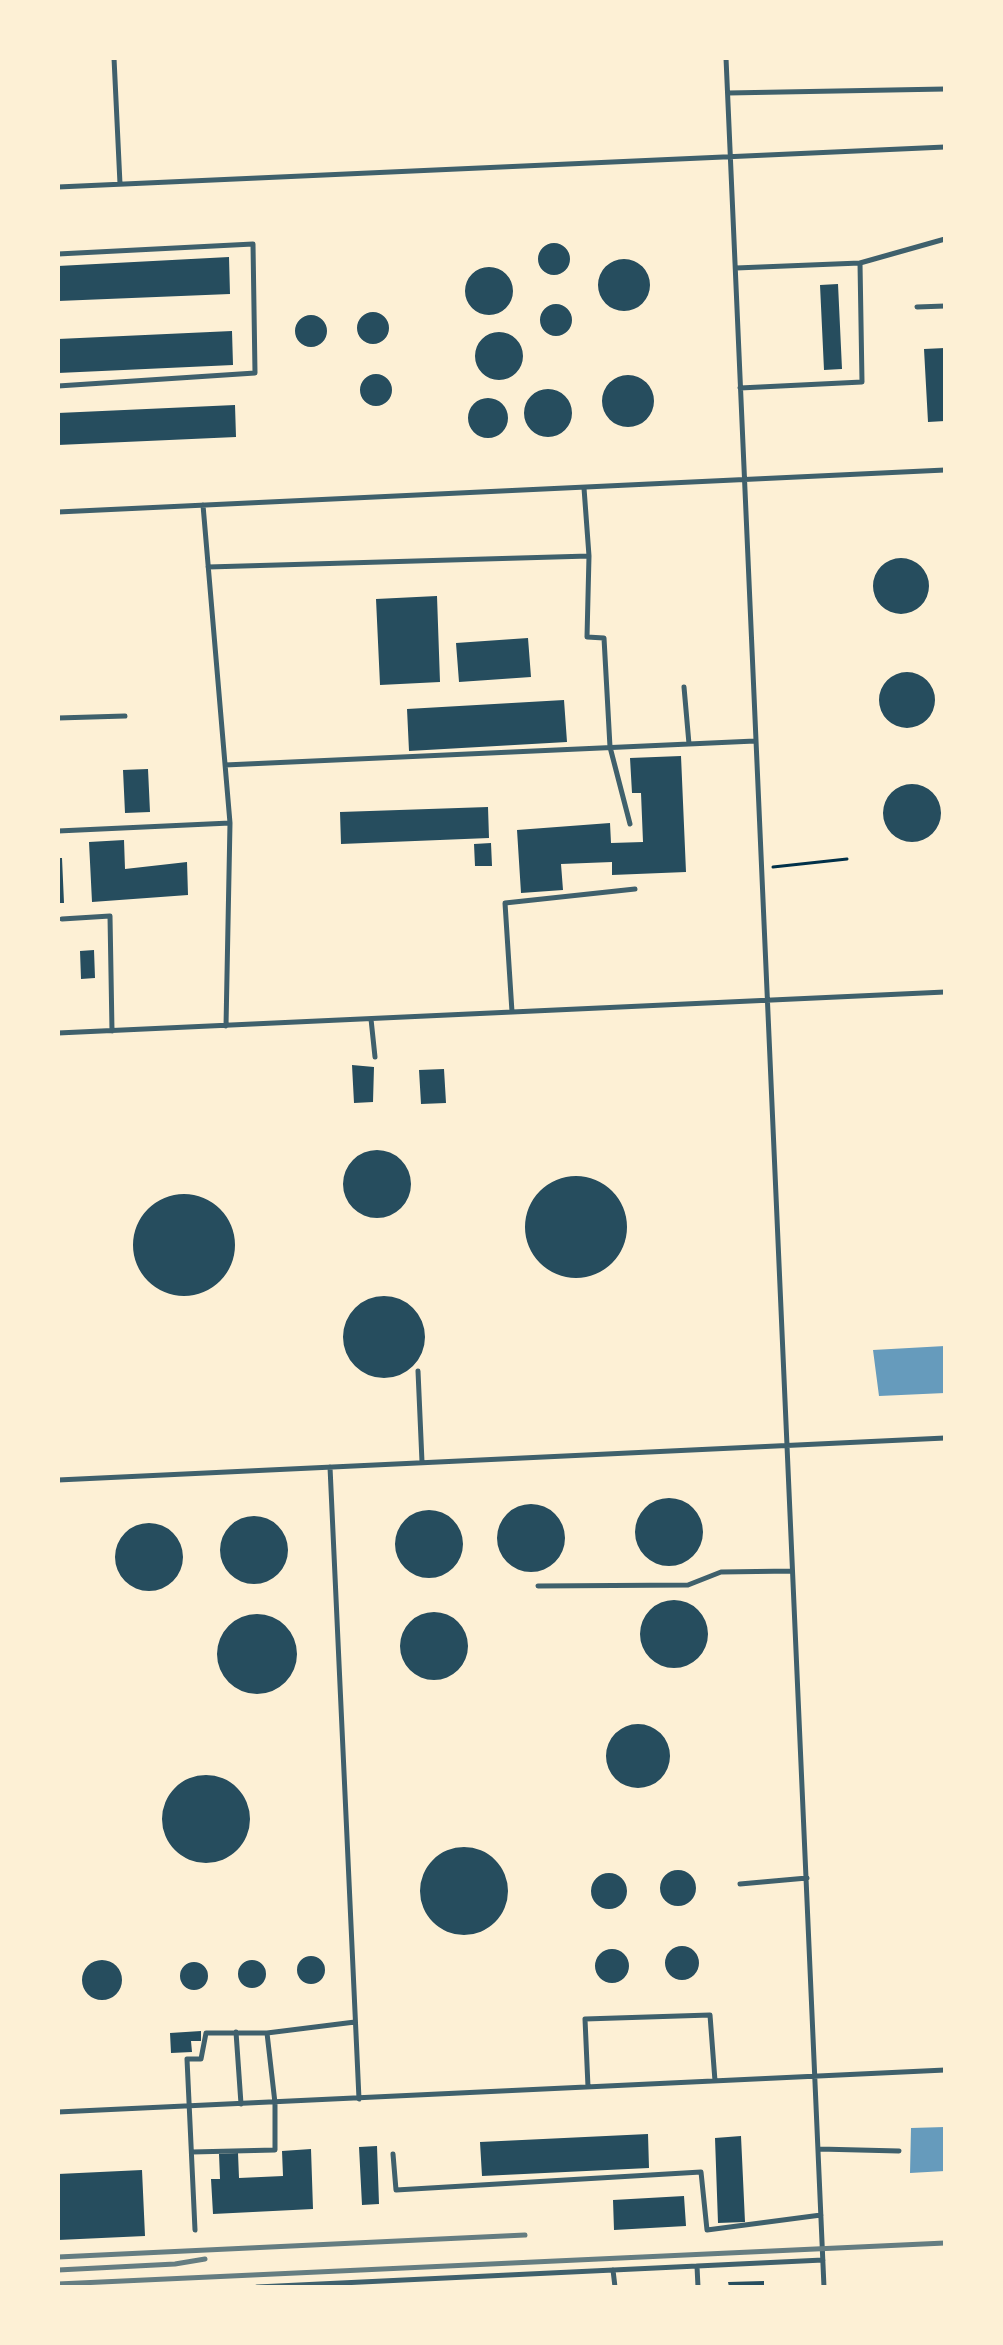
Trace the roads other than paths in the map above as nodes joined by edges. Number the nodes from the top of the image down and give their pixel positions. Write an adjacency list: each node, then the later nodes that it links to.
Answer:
1 (114, 58): 7 (lane)
2 (726, 58): 4 (lane)
3 (945, 89): 4 (lane)
4 (728, 93): 6 (lane)
5 (945, 147): 6 (lane)
6 (732, 158): 7 (lane); 12 (lane)
7 (120, 184): 8 (lane)
8 (58, 187)
9 (945, 239): 11 (lane)
10 (58, 254): 15 (lane)
11 (860, 263): 12 (lane); 16 (lane)
12 (736, 268): 16 (lane)
13 (945, 306): 14 (lane)
14 (917, 307)
15 (58, 386)
16 (740, 388): 18 (lane)
17 (945, 470): 18 (lane)
18 (743, 480): 19 (lane); 27 (lane)
19 (584, 488): 20 (lane); 22 (lane)
20 (203, 505): 21 (lane); 23 (lane)
21 (58, 512)
22 (589, 556): 23 (lane); 29 (lane)
23 (208, 567): 30 (lane)
24 (684, 687): 28 (lane)
25 (125, 716): 26 (lane)
26 (58, 718)
27 (755, 741): 28 (lane); 37 (lane)
28 (689, 744): 29 (lane)
29 (610, 747): 30 (lane); 32 (lane)
30 (225, 765): 31 (lane)
31 (230, 823): 33 (lane); 40 (lane)
32 (630, 824)
33 (58, 831)
34 (635, 889): 38 (lane)
35 (62, 919): 41 (lane)
36 (945, 992): 37 (lane)
37 (767, 1000): 38 (lane); 46 (lane)
38 (512, 1012): 39 (lane)
39 (371, 1019): 40 (lane); 43 (lane)
40 (226, 1026): 41 (lane)
41 (112, 1031): 42 (lane)
42 (58, 1033)
43 (375, 1057)
44 (418, 1371): 47 (lane)
45 (945, 1438): 46 (lane)
46 (786, 1445): 47 (lane); 50 (lane)
47 (422, 1462): 48 (lane)
48 (330, 1467): 49 (lane); 54 (lane)
49 (58, 1480)
50 (792, 1571): 51 (lane); 52 (lane)
51 (538, 1586)
52 (807, 1878): 53 (lane); 58 (lane)
53 (740, 1884)
54 (355, 2022): 56 (lane); 61 (lane)
55 (236, 2032): 56 (lane); 63 (lane); 64 (lane)
56 (267, 2033): 62 (lane)
57 (945, 2070): 58 (lane)
58 (816, 2076): 59 (lane); 66 (lane)
59 (715, 2081): 60 (lane); 60 (lane)
60 (588, 2087): 61 (lane)
61 (359, 2099): 62 (lane)
62 (275, 2103): 63 (lane); 68 (lane)
63 (241, 2104): 64 (lane)
64 (191, 2106): 65 (lane); 68 (lane)
65 (58, 2112)
66 (819, 2149): 67 (lane); 70 (lane)
67 (899, 2151)
68 (192, 2152): 71 (lane)
69 (393, 2154): 70 (lane)
70 (821, 2215): 72 (lane)
71 (195, 2230)
72 (823, 2260): 73 (lane); 80 (lane)
73 (697, 2266): 74 (lane); 79 (lane)
74 (613, 2270): 75 (lane); 78 (lane)
75 (483, 2276): 76 (lane); 77 (lane)
76 (257, 2287)
77 (484, 2287)
78 (615, 2287)
79 (698, 2287)
80 (824, 2287)

